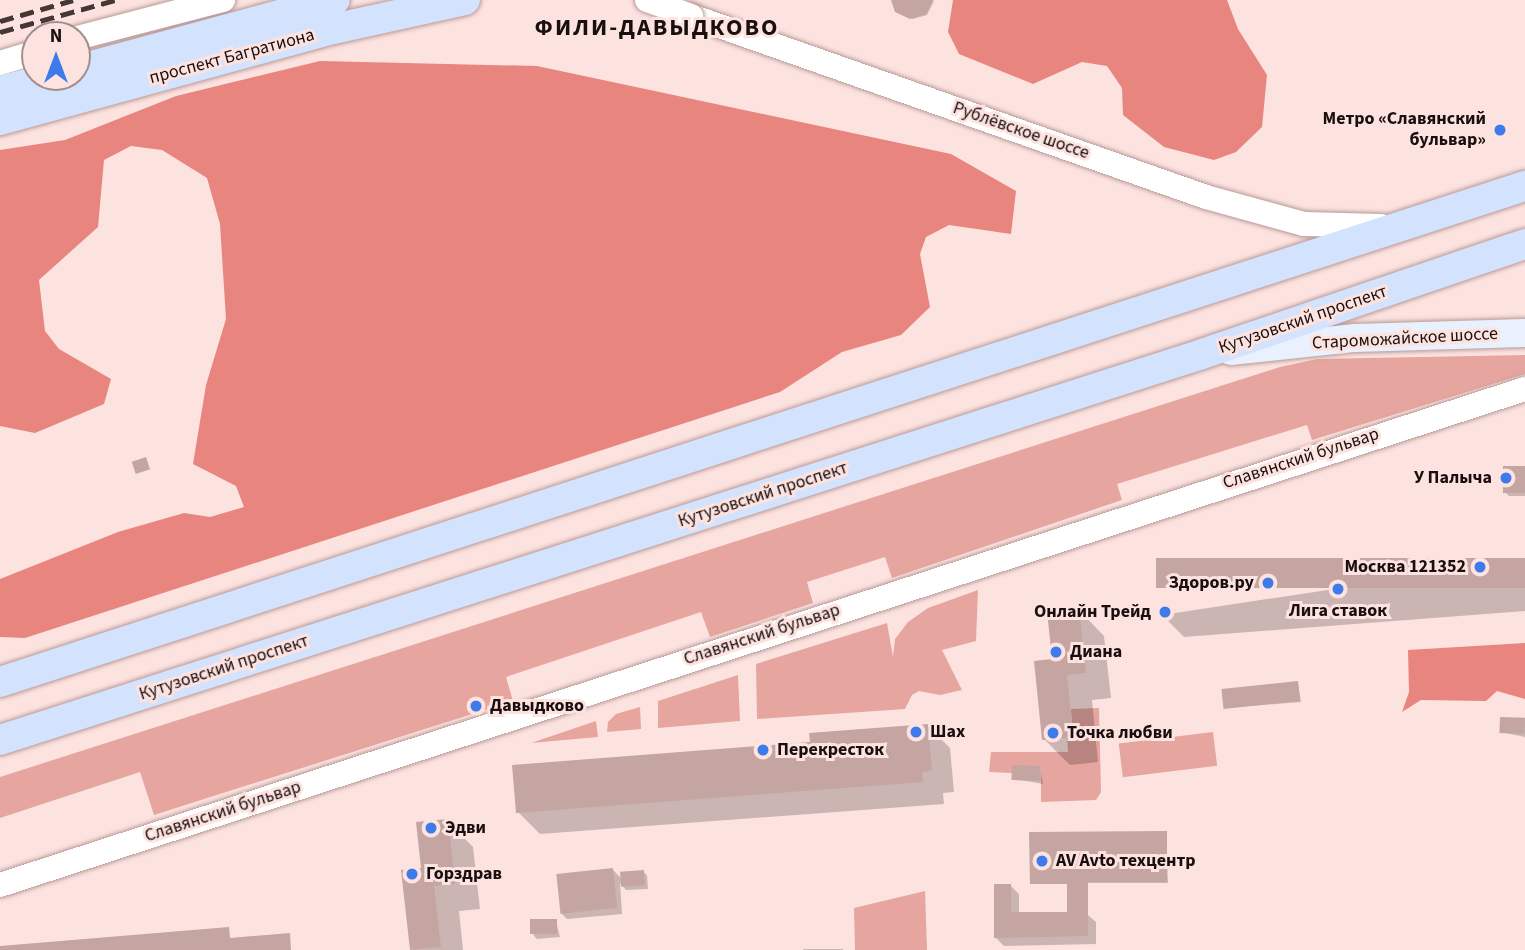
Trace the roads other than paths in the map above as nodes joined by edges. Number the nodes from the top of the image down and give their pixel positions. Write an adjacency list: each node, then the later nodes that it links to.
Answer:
1 (223, 0): 5 (street)
2 (335, 0): 8 (main road, проспект Багратиона)
3 (465, 0): 11 (main road, проспект Багратиона)
4 (647, 0): 13 (street, Рублёвское шоссе, bridge)
5 (91, 34)
6 (21, 56): 7 (street)
7 (0, 63)
8 (91, 66)
9 (21, 85): 10 (main road)
10 (0, 91)
11 (0, 120)
12 (1525, 186): 13 (main road)
13 (1403, 226): 18 (main road)
14 (1525, 244): 16 (main road, Кутузовский проспект)
15 (1525, 333): 16 (main road, Староможайское шоссе)
16 (1202, 354): 19 (main road, Кутузовский проспект)
17 (1525, 389): 20 (street, Славянский бульвар)
18 (0, 682)
19 (0, 740)
20 (0, 885)

